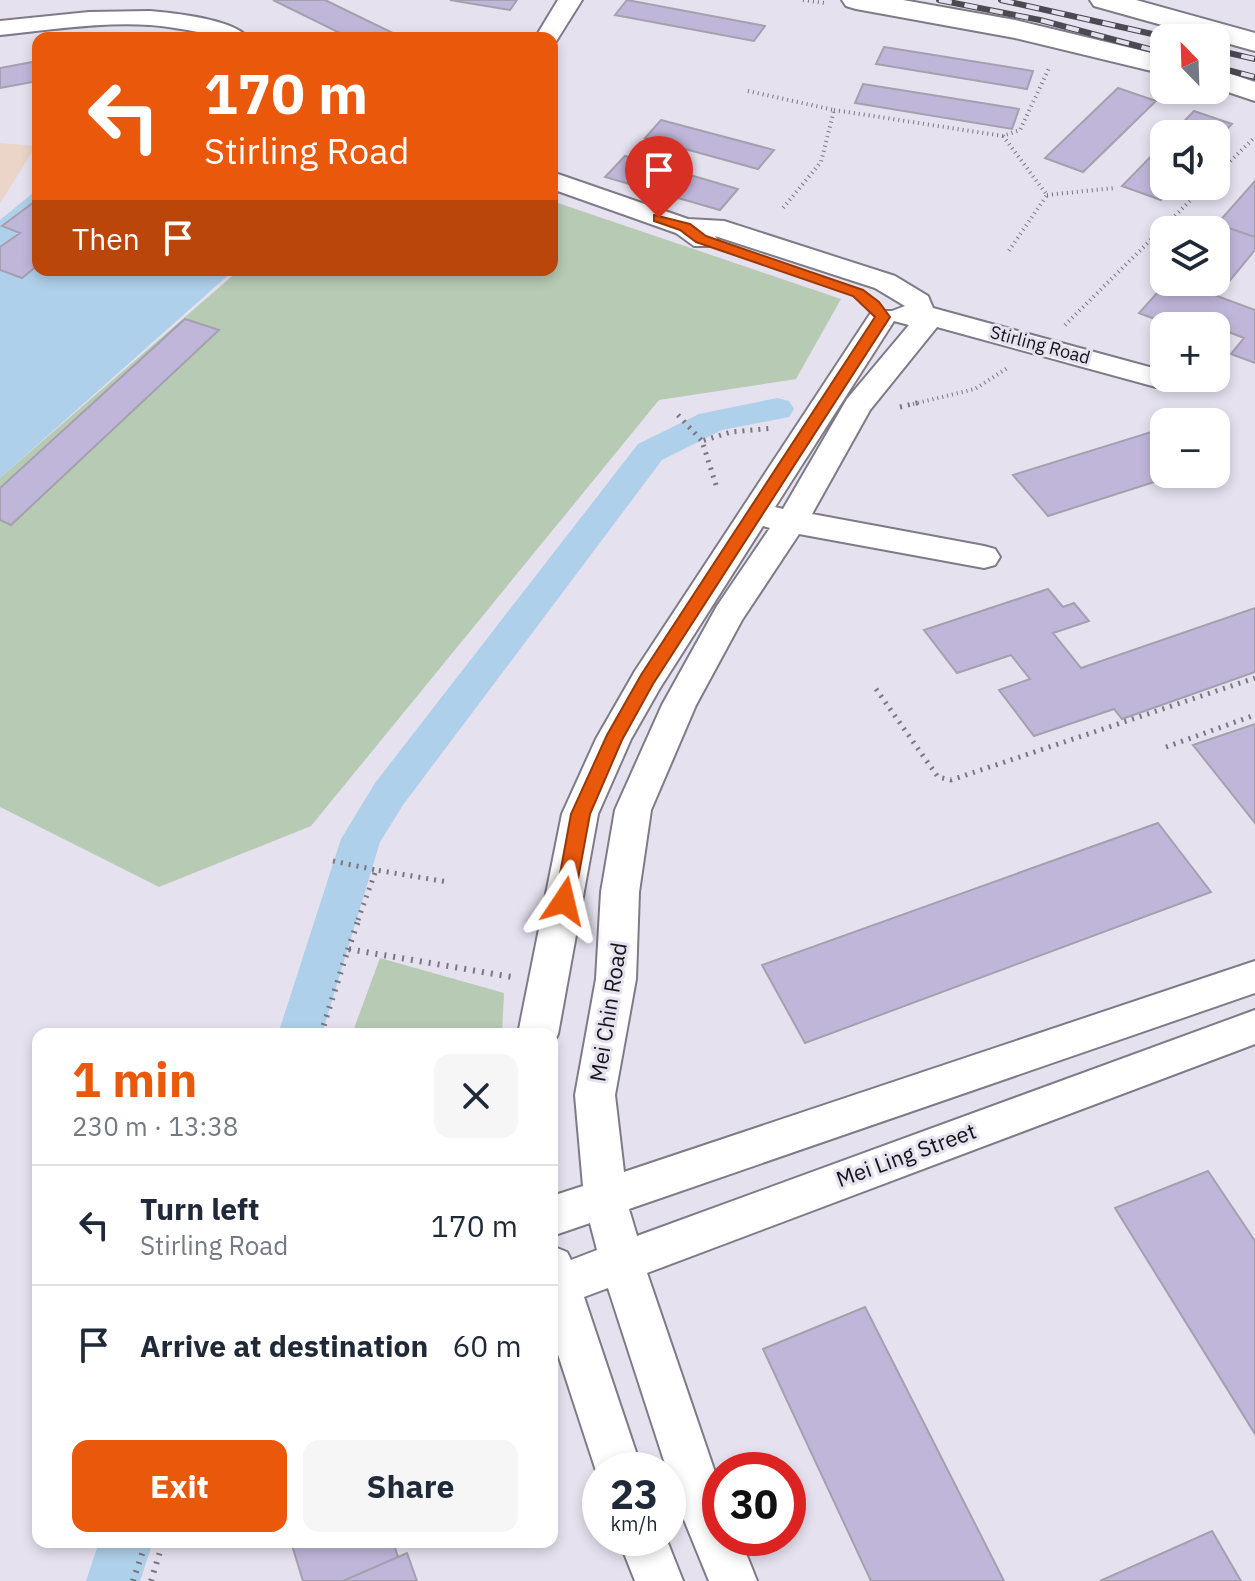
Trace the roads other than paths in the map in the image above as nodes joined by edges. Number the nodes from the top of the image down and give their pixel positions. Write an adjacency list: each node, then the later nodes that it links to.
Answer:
1 (570, 0): 8 (street)
2 (856, 0): 13 (main road)
3 (1104, 0): 4 (main road)
4 (1177, 24)
5 (0, 28): 6 (street)
6 (53, 30): 7 (street)
7 (214, 32)
8 (551, 32)
9 (1230, 38): 10 (main road)
10 (1255, 42)
11 (32, 46): 12 (street)
12 (0, 52)
13 (1150, 62)
14 (1230, 83): 15 (main road)
15 (1255, 92)
16 (558, 182): 17 (street, Stirling Road)
17 (685, 227): 18 (street, Stirling Road); 19 (street, Stirling Road)
18 (923, 314): 19 (street, Stirling Road); 20 (street, Stirling Road); 21 (street, Mei Chin Road)
19 (882, 317): 21 (street, Mei Chin Road)
20 (1150, 376)
21 (772, 518): 22 (street); 25 (street, Mei Chin Road); 26 (street, Mei Chin Road)
22 (984, 557)
23 (1255, 977): 26 (street)
24 (1255, 1027): 28 (street, Mei Ling Street)
25 (539, 1028)
26 (605, 1198): 27 (street); 28 (street, Mei Chin Road)
27 (558, 1214)
28 (622, 1263): 29 (street, Mei Ling Street); 34 (street, Mei Chin Road)
29 (558, 1275)
30 (558, 1288): 31 (street)
31 (612, 1452)
32 (649, 1556): 33 (street)
33 (659, 1581)
34 (733, 1581)

